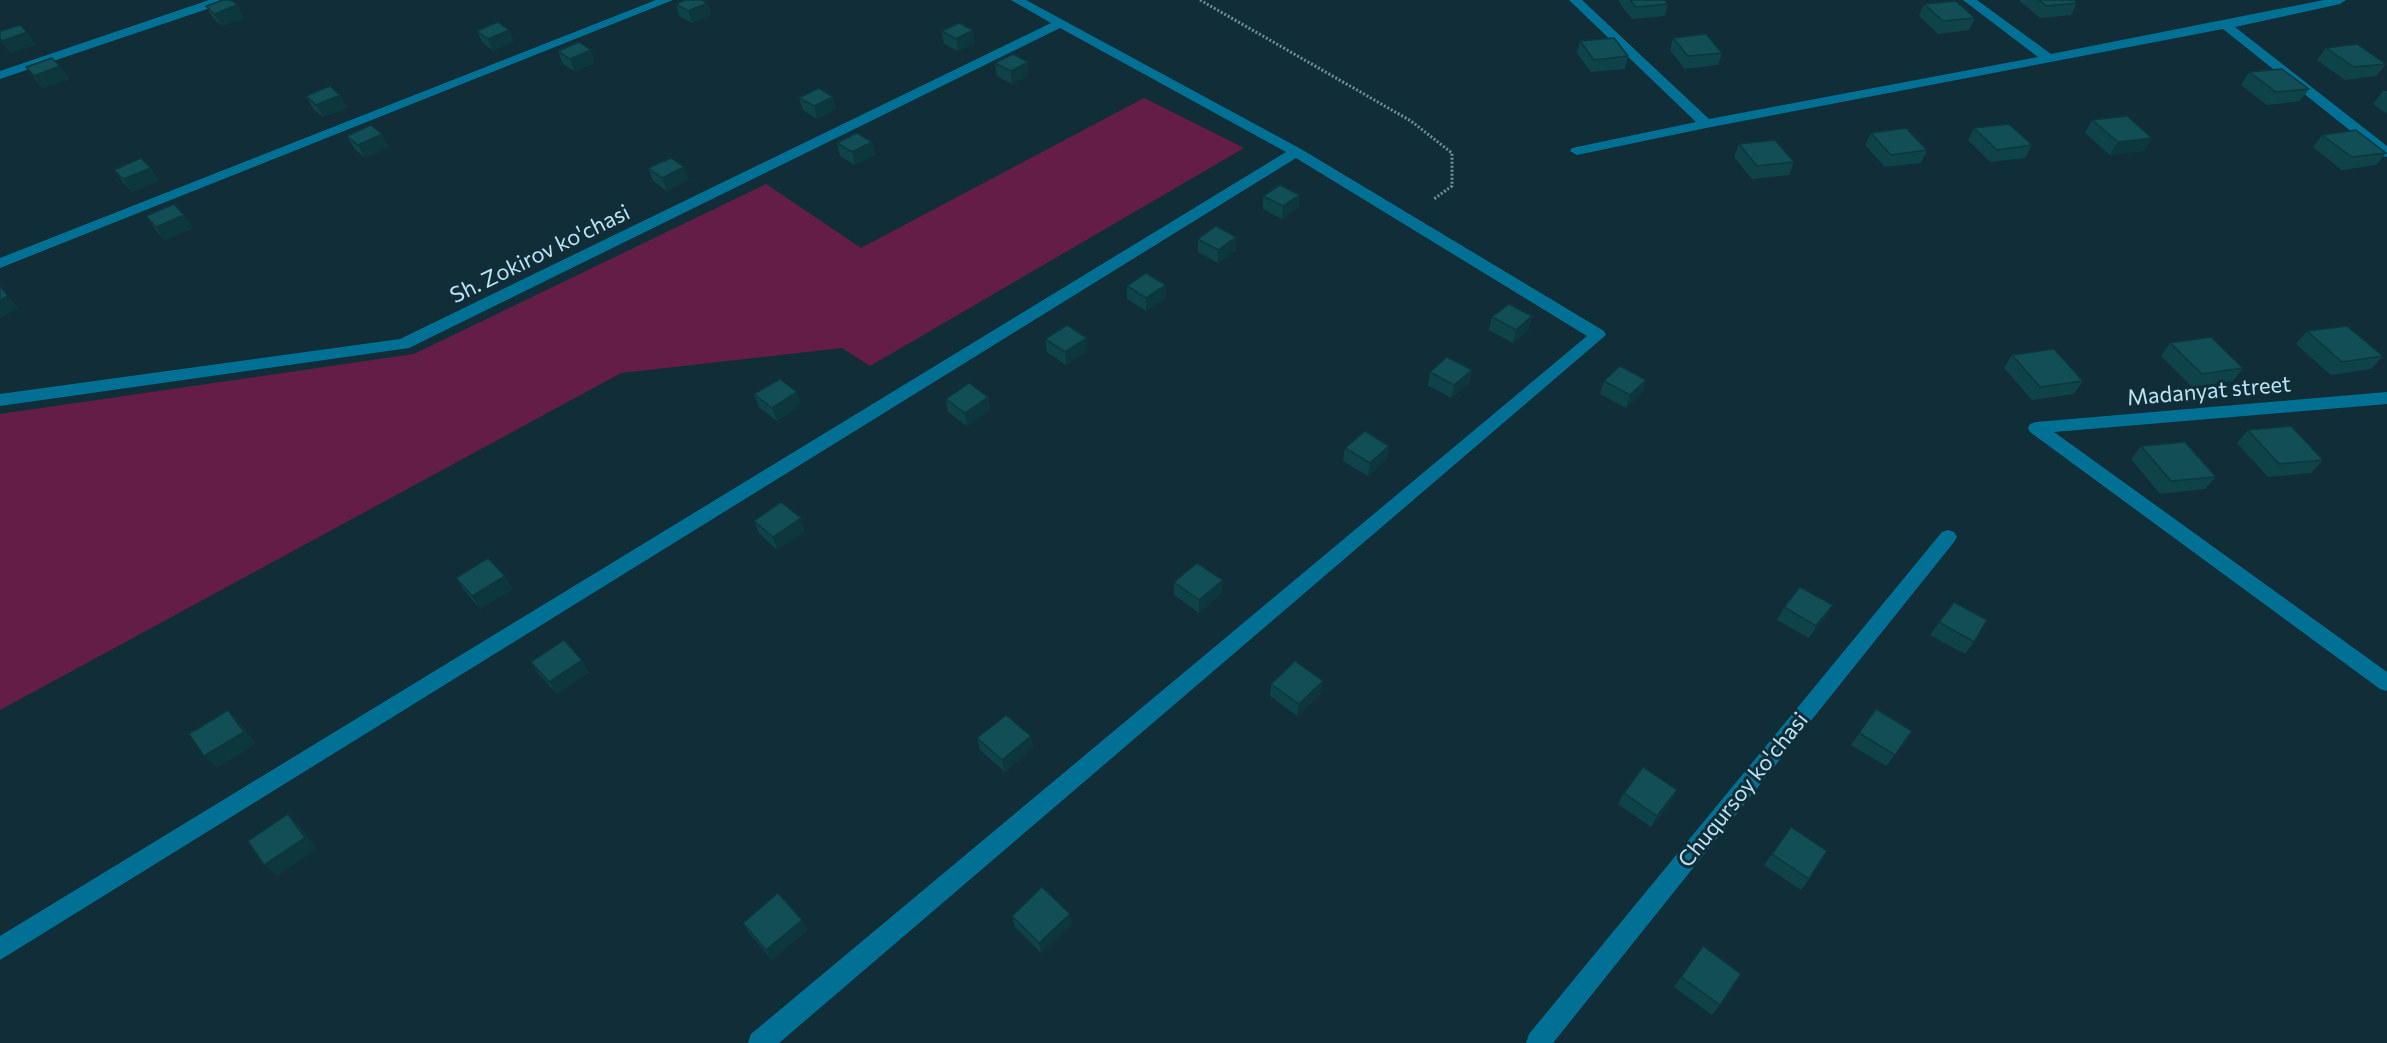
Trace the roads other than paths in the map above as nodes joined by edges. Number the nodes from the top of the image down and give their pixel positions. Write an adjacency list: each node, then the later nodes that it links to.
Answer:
1 (221, 0): 10 (street)
2 (667, 0): 15 (street)
3 (1017, 0): 7 (street)
4 (1575, 0): 11 (street)
5 (1968, 0): 9 (street)
6 (2340, 0): 8 (street)
7 (1061, 23): 12 (street); 17 (street, Sh. Zokirov ko'chasi)
8 (2225, 25): 9 (street); 14 (street)
9 (2048, 58): 11 (street)
10 (0, 75)
11 (1706, 124): 13 (street)
12 (1296, 152): 20 (street); 21 (street)
13 (1577, 152)
14 (2387, 153)
15 (0, 263)
16 (2387, 398): 19 (street, Madanyat street)
17 (0, 400)
18 (1948, 537): 22 (street, Chuqursoy ko'chasi)
19 (2387, 683)
20 (0, 949)
21 (760, 1043)
22 (1538, 1043)

